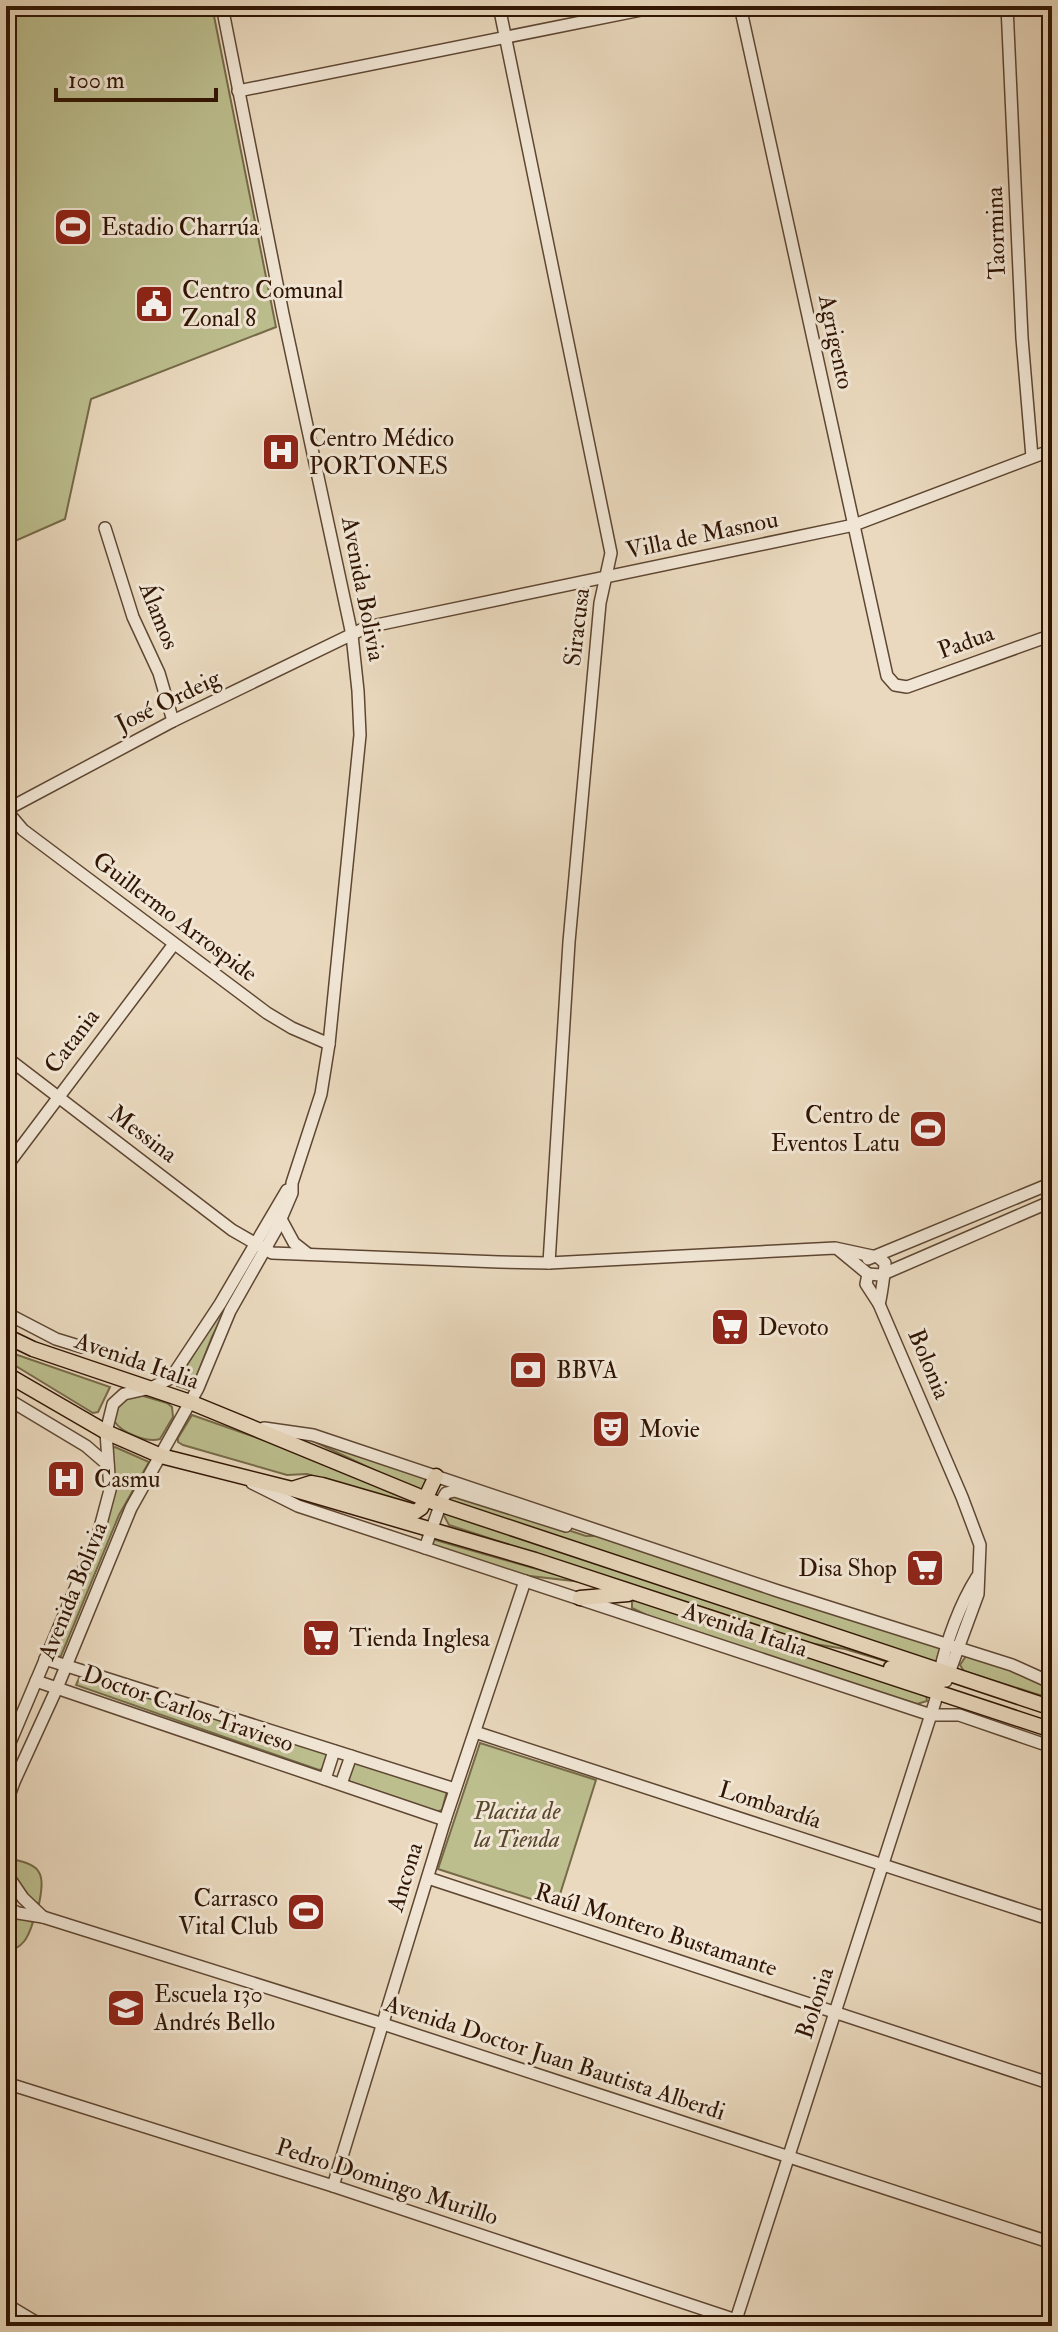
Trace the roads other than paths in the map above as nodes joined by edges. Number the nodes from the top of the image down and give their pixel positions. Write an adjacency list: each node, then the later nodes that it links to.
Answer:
1 (222, 6): 7 (street, Avenida Bolivia)
2 (499, 6): 6 (street, Siracusa)
3 (661, 6): 6 (street)
4 (740, 6): 10 (street, Agrigento)
5 (1007, 6): 9 (street, Taormina)
6 (506, 39): 7 (street); 12 (street, Siracusa)
7 (238, 91): 13 (street, Avenida Bolivia)
8 (1052, 450): 9 (street, Villa de Masnou)
9 (1032, 457): 10 (street, Villa de Masnou)
10 (854, 525): 12 (street, Villa de Masnou); 15 (street, Agrigento)
11 (105, 528): 16 (street, Álamos)
12 (606, 577): 13 (street, Villa de Masnou); 31 (street, Siracusa)
13 (352, 635): 16 (street, José Ordeig); 19 (street, Avenida Bolivia)
14 (1052, 635): 15 (street, Padua)
15 (895, 685)
16 (173, 721): 17 (street, José Ordeig)
17 (6, 810): 18 (street, Guillermo Arrospide)
18 (174, 944): 19 (street, Guillermo Arrospide); 21 (street, Catania)
19 (329, 1044): 23 (street, Avenida Bolivia)
20 (6, 1057): 21 (street, Messina)
21 (57, 1097): 22 (street, Catania); 27 (street, Messina)
22 (6, 1167)
23 (292, 1183): 26 (street, Avenida Bolivia); 27 (street, Avenida Bolivia)
24 (1052, 1183): 30 (street)
25 (1052, 1201): 33 (street)
26 (281, 1219): 27 (street, Avenida Bolivia); 29 (street)
27 (260, 1246): 29 (street); 39 (street, Avenida Bolivia); 41 (street, Avenida Bolivia)
28 (835, 1248): 30 (street); 31 (street); 32 (street)
29 (309, 1254): 31 (street)
30 (875, 1256): 32 (street); 33 (street, Bolonia)
31 (549, 1263)
32 (866, 1272): 33 (street); 34 (street, Bolonia)
33 (881, 1275): 34 (street, Bolonia)
34 (879, 1304): 57 (street, Bolonia)
35 (6, 1313): 37 (street, Avenida Italia)
36 (6, 1336): 39 (main road, Avenida Italia)
37 (82, 1347)
38 (6, 1374): 43 (main road, Avenida Italia)
39 (151, 1388): 41 (main road, Avenida Italia); 43 (street, Avenida Bolivia)
40 (6, 1398): 45 (street)
41 (190, 1402): 42 (main road, Avenida Italia); 44 (street, Avenida Bolivia)
42 (255, 1427): 46 (street, Avenida Italia); 49 (main road, Avenida Italia)
43 (106, 1432): 44 (main road, Avenida Italia); 45 (street, Avenida Bolivia)
44 (161, 1456): 47 (main road, Avenida Italia); 59 (street, Avenida Bolivia)
45 (108, 1465): 58 (street, Avenida Bolivia)
46 (436, 1476): 49 (main road); 52 (street, Avenida Italia)
47 (241, 1477): 48 (main road, Avenida Italia); 53 (street, Avenida Italia)
48 (292, 1489): 49 (main road); 51 (main road, Avenida Italia)
49 (426, 1499): 50 (main road, Avenida Italia)
50 (441, 1505): 51 (street); 52 (street, Avenida Italia); 60 (main road, Avenida Italia)
51 (432, 1529): 53 (street); 55 (main road, Avenida Italia)
52 (598, 1530): 57 (street, Avenida Italia)
53 (425, 1548): 54 (street, Avenida Italia)
54 (525, 1581): 56 (street, Avenida Italia); 67 (street, Ancona)
55 (635, 1593): 56 (main road); 60 (main road, Avenida Italia)
56 (580, 1598): 65 (street, Avenida Italia)
57 (954, 1646): 60 (street, Bolonia); 62 (street, Avenida Italia)
58 (45, 1659): 59 (street, Doctor Carlos Travieso); 61 (street, Avenida Bolivia)
59 (66, 1666): 63 (street, Avenida Bolivia); 69 (street, Doctor Carlos Travieso)
60 (942, 1680): 64 (main road, Avenida Italia); 64 (main road); 65 (street, Bolonia); 66 (main road, Avenida Italia)
61 (36, 1681): 63 (street, Doctor Carlos Travieso); 70 (street, Avenida Bolivia)
62 (1052, 1683)
63 (57, 1688): 72 (street, Doctor Carlos Travieso); 75 (street, Avenida Bolivia)
64 (1052, 1708)
65 (931, 1715): 68 (street, Avenida Italia); 77 (street, Bolonia)
66 (1052, 1730)
67 (475, 1732): 74 (street, Ancona); 77 (street, Lombardía)
68 (1052, 1747)
69 (334, 1751): 71 (street, Doctor Carlos Travieso); 72 (street)
70 (6, 1752)
71 (351, 1756): 73 (street); 74 (street, Doctor Carlos Travieso)
72 (325, 1779): 73 (street, Doctor Carlos Travieso)
73 (341, 1784): 76 (street, Doctor Carlos Travieso)
74 (455, 1789): 76 (street, Ancona)
75 (6, 1804)
76 (445, 1820): 79 (street, Ancona)
77 (883, 1864): 82 (street, Lombardía); 83 (street, Bolonia)
78 (6, 1873): 81 (street, Avenida Doctor Juan Bautista Alberdi)
79 (428, 1878): 83 (street, Raúl Montero Bustamante); 84 (street, Ancona)
80 (6, 1907): 81 (street, Avenida Doctor Juan Bautista Alberdi)
81 (43, 1917): 84 (street, Avenida Doctor Juan Bautista Alberdi)
82 (1052, 1920)
83 (835, 2012): 86 (street, Raúl Montero Bustamante); 87 (street, Bolonia)
84 (383, 2024): 87 (street, Avenida Doctor Juan Bautista Alberdi); 88 (street, Ancona)
85 (6, 2083): 88 (street, Pedro Domingo Murillo)
86 (1052, 2084)
87 (789, 2158): 89 (street, Avenida Doctor Juan Bautista Alberdi); 92 (street, Bolonia)
88 (333, 2186): 92 (street, Pedro Domingo Murillo)
89 (1052, 2243)
90 (6, 2291): 91 (street)
91 (7, 2308): 93 (street); 94 (street)
92 (735, 2323): 95 (street, Pedro Domingo Murillo)
93 (12, 2326)
94 (50, 2326)
95 (754, 2326)

